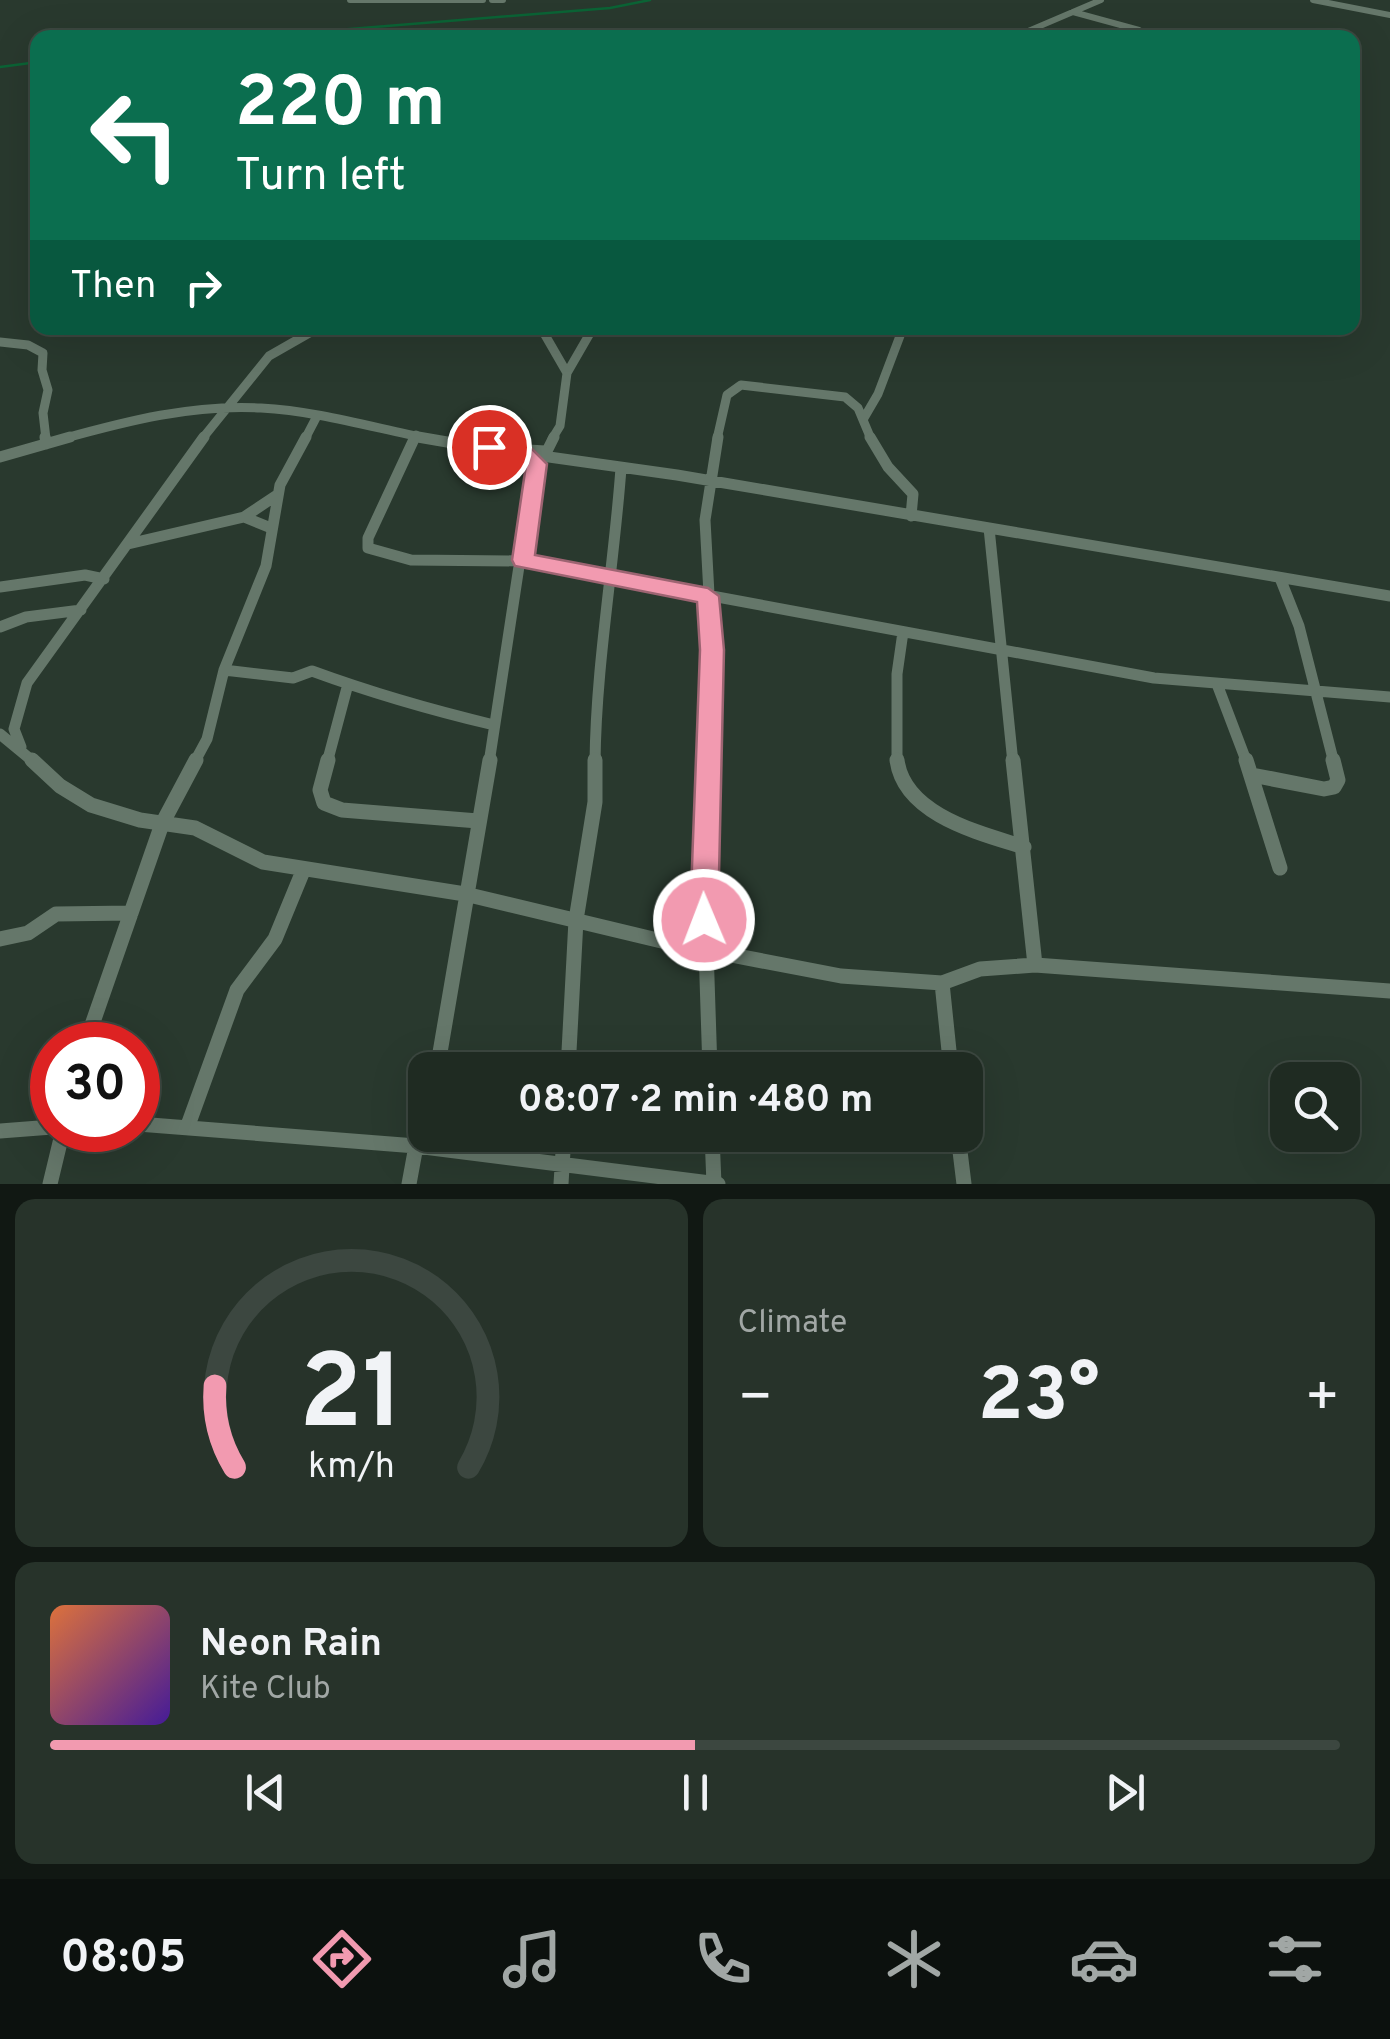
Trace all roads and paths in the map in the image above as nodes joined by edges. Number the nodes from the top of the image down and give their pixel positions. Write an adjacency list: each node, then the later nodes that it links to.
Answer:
1 (350, 0): 2 (street)
2 (483, 0)
3 (492, 0): 4 (street)
4 (503, 0)
5 (1101, 0): 7 (street)
6 (1314, 0): 8 (street)
7 (1073, 12): 9 (street); 10 (street)
8 (1390, 15)
9 (1031, 30)
10 (1140, 30)
11 (306, 335): 17 (street)
12 (545, 335): 16 (street)
13 (589, 335): 16 (street)
14 (900, 335): 19 (street)
15 (0, 342): 21 (street)
16 (567, 373): 22 (street)
17 (224, 408): 18 (street); 21 (street); 31 (street)
18 (316, 416): 20 (street); 26 (street)
19 (864, 418): 25 (street); 27 (street)
20 (416, 435): 22 (street); 32 (street)
21 (46, 444): 23 (street)
22 (541, 457): 24 (street); 32 (street)
23 (0, 458)
24 (621, 468): 25 (street); 37 (street)
25 (708, 481): 27 (street); 39 (street)
26 (278, 495): 28 (street); 29 (street)
27 (911, 516): 30 (street)
28 (244, 518): 29 (street); 31 (street)
29 (271, 528): 45 (street)
30 (989, 528): 35 (street); 44 (street)
31 (128, 544): 33 (street)
32 (523, 560): 37 (street); 50 (street)
33 (114, 564): 34 (street); 36 (street)
34 (86, 576): 36 (street); 38 (street)
35 (1280, 578): 40 (street); 48 (street)
36 (104, 579): 41 (street)
37 (613, 580): 39 (street); 61 (street)
38 (0, 587)
39 (708, 596): 43 (street); 63 (street)
40 (1389, 599)
41 (81, 610): 42 (street); 52 (street)
42 (0, 627)
43 (902, 632): 44 (street); 56 (street)
44 (998, 652): 47 (street); 56 (street)
45 (224, 670): 46 (street); 55 (street)
46 (348, 684): 50 (street); 54 (street)
47 (1218, 684): 48 (street); 53 (street)
48 (1315, 690): 49 (street); 53 (street)
49 (1390, 697)
50 (494, 724): 54 (street)
51 (0, 734): 52 (street)
52 (22, 747): 55 (street)
53 (1252, 775): 57 (street)
54 (478, 821): 59 (street)
55 (162, 824): 58 (street); 60 (street)
56 (1024, 846): 64 (street)
57 (1280, 868)
58 (303, 871): 59 (street); 73 (street)
59 (465, 894): 61 (street); 68 (street)
60 (131, 913): 62 (street); 67 (street)
61 (576, 920): 63 (street); 69 (street)
62 (0, 939)
63 (707, 950): 65 (street); 70 (street)
64 (1035, 965): 65 (street); 66 (street)
65 (942, 982): 71 (street)
66 (1390, 991)
67 (93, 1022)
68 (440, 1052)
69 (569, 1052)
70 (710, 1052)
71 (950, 1052)
72 (160, 1126): 73 (street)
73 (187, 1128): 76 (street)
74 (30, 1129): 75 (street)
75 (0, 1131)
76 (408, 1139)
77 (58, 1152): 84 (street)
78 (418, 1152): 85 (street)
79 (498, 1152): 83 (street)
80 (563, 1152): 83 (street)
81 (713, 1152): 87 (street)
82 (960, 1152): 88 (street)
83 (562, 1162): 86 (street); 87 (street)
84 (50, 1184)
85 (409, 1184)
86 (561, 1184)
87 (715, 1184)
88 (964, 1184)

